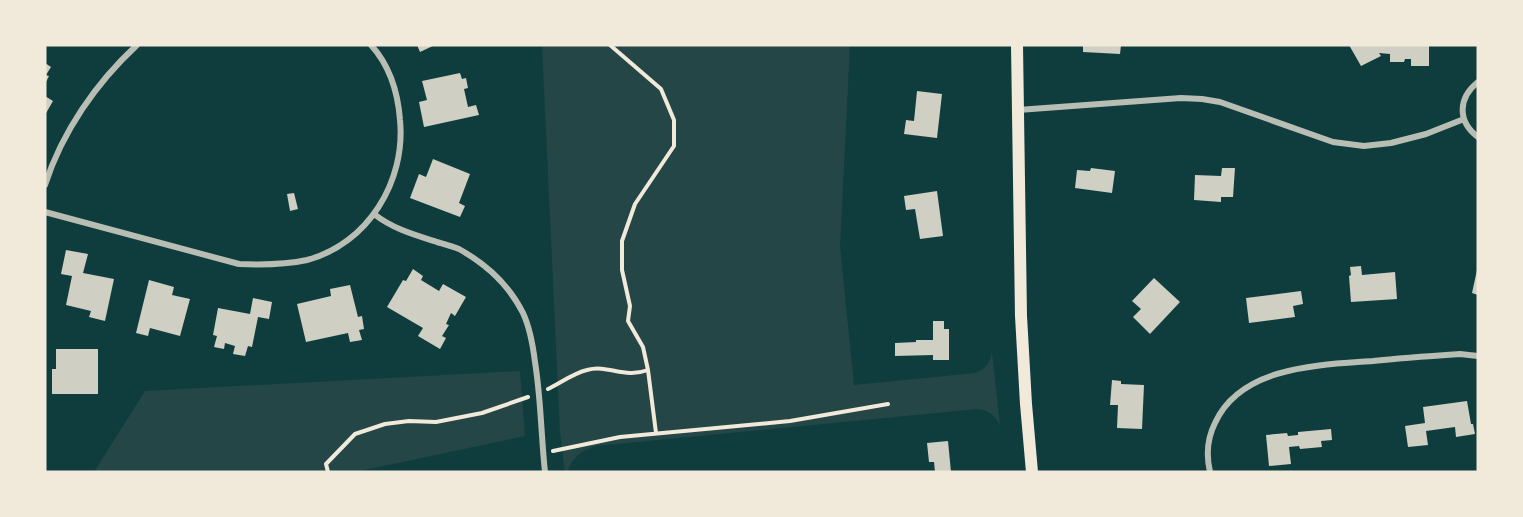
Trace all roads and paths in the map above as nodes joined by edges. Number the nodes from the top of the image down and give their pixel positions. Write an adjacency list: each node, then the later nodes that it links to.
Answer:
1 (137, 45): 9 (street)
2 (371, 45): 11 (street)
3 (610, 45): 13 (path)
4 (1017, 45): 6 (main road)
5 (1478, 82): 7 (street)
6 (1018, 110): 7 (street); 20 (main road)
7 (1464, 119): 8 (street)
8 (1478, 137)
9 (45, 185)
10 (45, 212): 11 (street)
11 (374, 214): 14 (street)
12 (1478, 356): 21 (street)
13 (648, 369): 14 (path); 16 (path)
14 (540, 393): 17 (street); 18 (path)
15 (888, 404): 16 (path)
16 (656, 433): 17 (path)
17 (543, 453): 19 (street)
18 (328, 472)
19 (545, 472)
20 (1032, 472)
21 (1210, 472)

